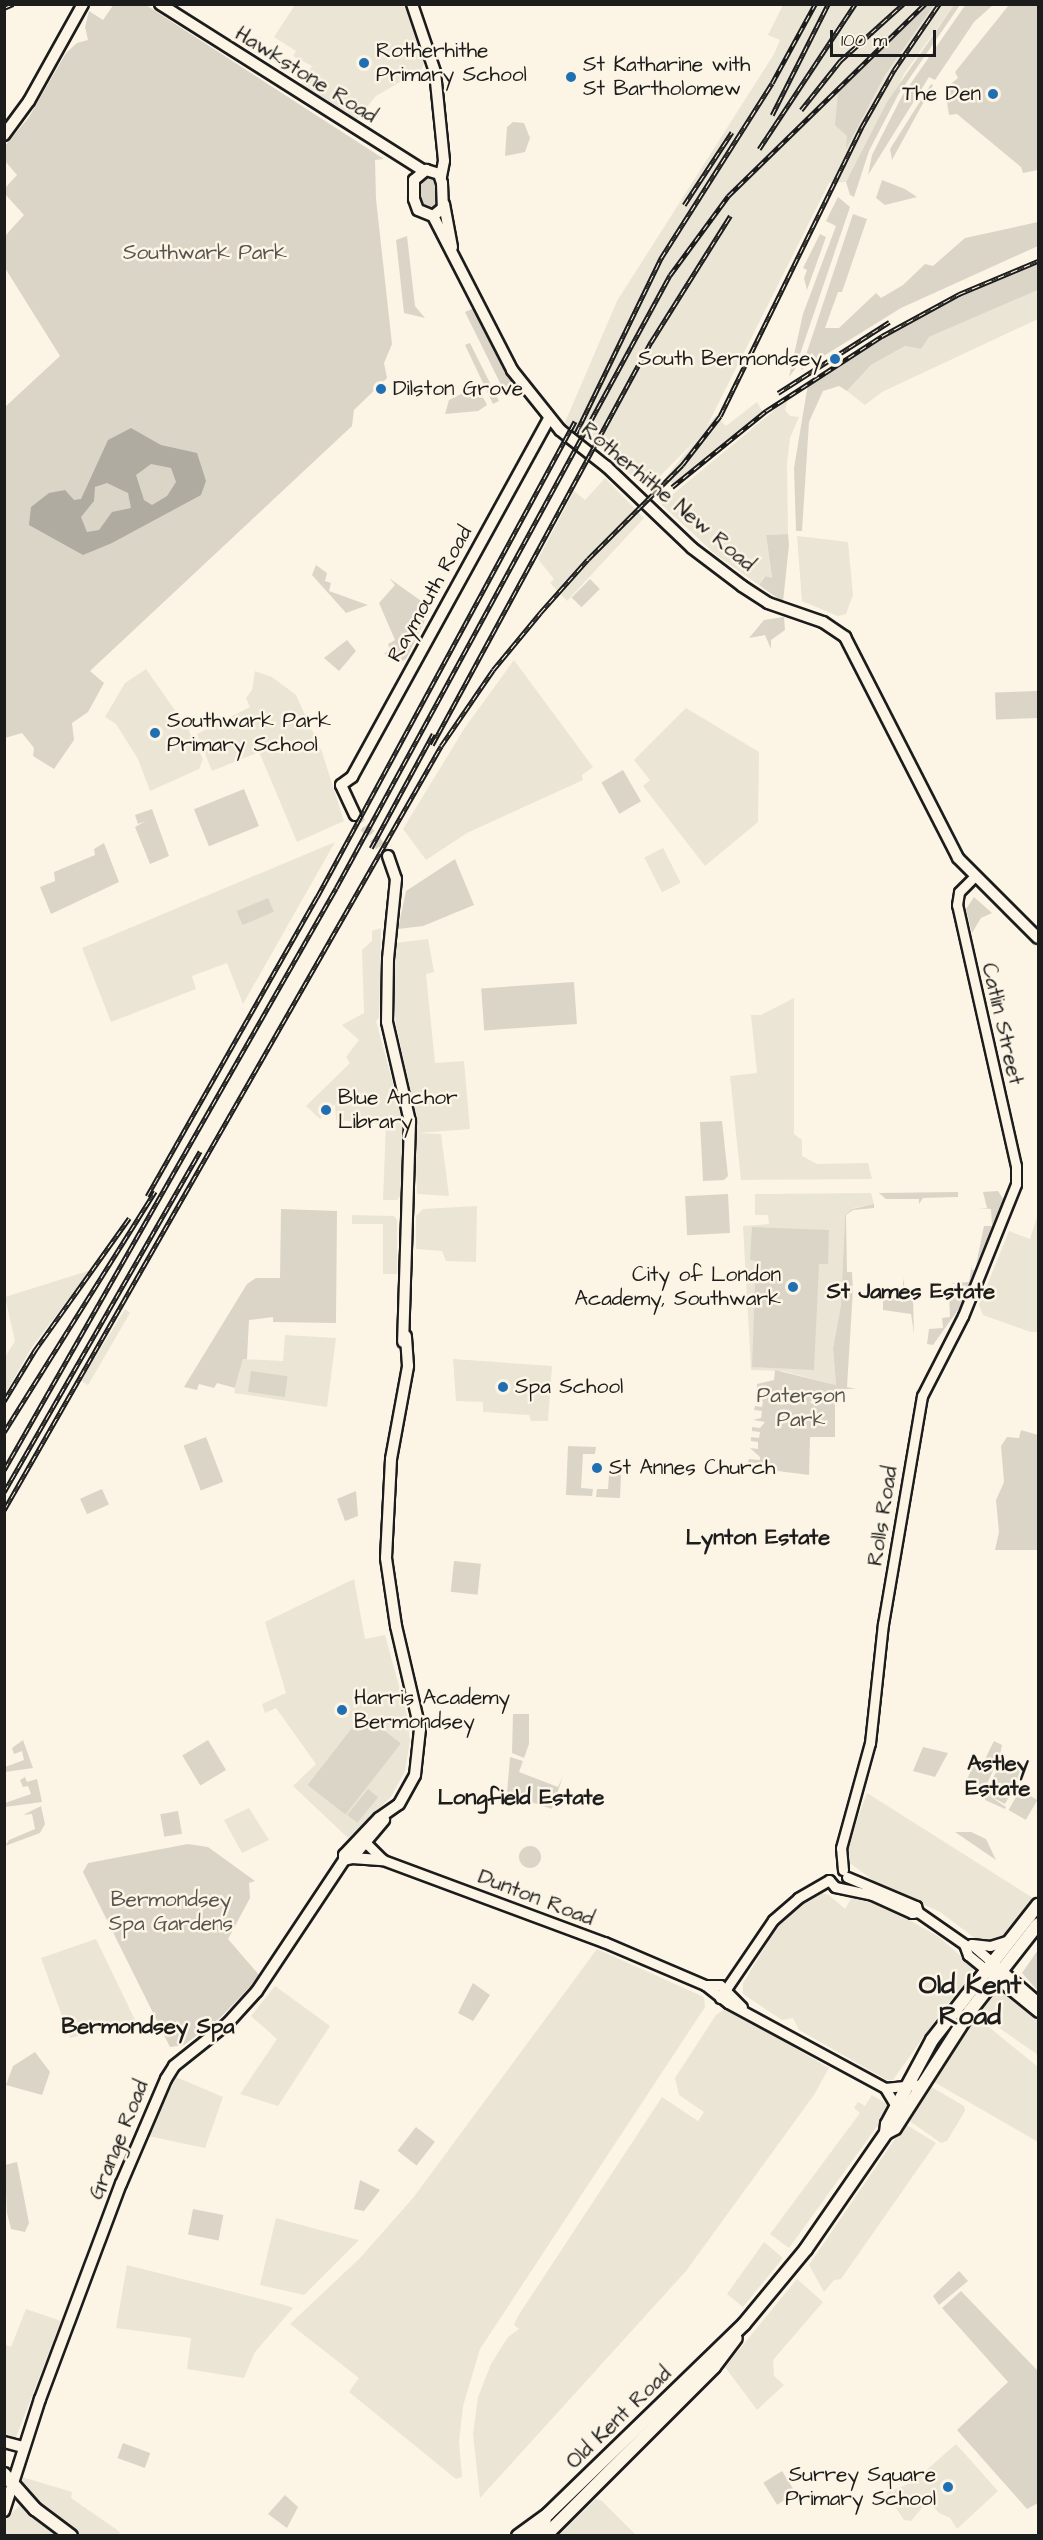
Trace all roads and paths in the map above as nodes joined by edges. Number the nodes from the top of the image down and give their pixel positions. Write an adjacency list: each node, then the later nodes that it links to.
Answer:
1 (83, 4): 4 (main road)
2 (160, 4): 5 (main road, Hawkstone Road)
3 (412, 4): 6 (main road)
4 (4, 135)
5 (400, 158): 6 (main road, Hawkstone Road); 7 (main road)
6 (432, 173): 7 (main road); 8 (main road, Rotherhithe New Road)
7 (413, 184): 9 (main road)
8 (444, 204): 9 (main road); 10 (main road, Rotherhithe New Road)
9 (433, 216): 10 (main road, Rotherhithe New Road)
10 (452, 247): 11 (main road, Rotherhithe New Road)
11 (549, 418): 12 (main road, Raymouth Road); 14 (main road, Rotherhithe New Road)
12 (355, 815)
13 (388, 856): 17 (main road, Grange Road)
14 (974, 878): 15 (main road, Rotherhithe New Road); 16 (main road, Catlin Street)
15 (1038, 938)
16 (1016, 1184): 20 (main road, Rolls Road)
17 (363, 1840): 18 (main road, Grange Road); 19 (main road, Dunton Road)
18 (348, 1859): 19 (main road); 45 (main road, Grange Road)
19 (383, 1860): 30 (main road, Dunton Road)
20 (845, 1873): 21 (main road); 22 (main road); 24 (main road)
21 (829, 1880): 22 (main road); 31 (main road)
22 (843, 1887): 24 (main road)
23 (1038, 1905): 26 (highway, Old Kent Road)
24 (918, 1912): 27 (main road)
25 (1038, 1924): 29 (highway, Old Kent Road)
26 (1010, 1940): 27 (main road); 28 (highway, Old Kent Road)
27 (968, 1944): 28 (main road)
28 (989, 1965): 29 (main road); 37 (highway, Old Kent Road)
29 (999, 1974): 33 (main road); 35 (main road); 36 (highway, Old Kent Road)
30 (705, 1985): 31 (main road, Dunton Road); 32 (main road, Dunton Road)
31 (727, 1989): 32 (main road); 34 (main road, Dunton Road)
32 (720, 1998): 34 (main road, Dunton Road)
33 (1038, 2002)
34 (742, 2007): 38 (main road, Dunton Road)
35 (1038, 2012)
36 (922, 2084): 37 (main road); 40 (highway, Old Kent Road)
37 (906, 2087): 38 (main road); 39 (highway, Old Kent Road)
38 (885, 2088): 39 (main road, Dunton Road)
39 (896, 2106): 40 (highway, Old Kent Road)
40 (886, 2133): 41 (highway, Old Kent Road)
41 (744, 2324): 42 (highway, Old Kent Road); 43 (highway, Old Kent Road)
42 (714, 2367): 43 (highway); 53 (highway, Old Kent Road)
43 (699, 2370): 49 (highway, Old Kent Road)
44 (4, 2442): 45 (main road)
45 (23, 2447): 47 (main road, Grange Road)
46 (4, 2474): 47 (highway)
47 (14, 2484): 48 (main road, Grange Road); 50 (highway)
48 (4, 2511)
49 (548, 2514): 51 (highway, Old Kent Road); 52 (highway)
50 (71, 2535)
51 (518, 2535)
52 (531, 2535)
53 (545, 2535)

